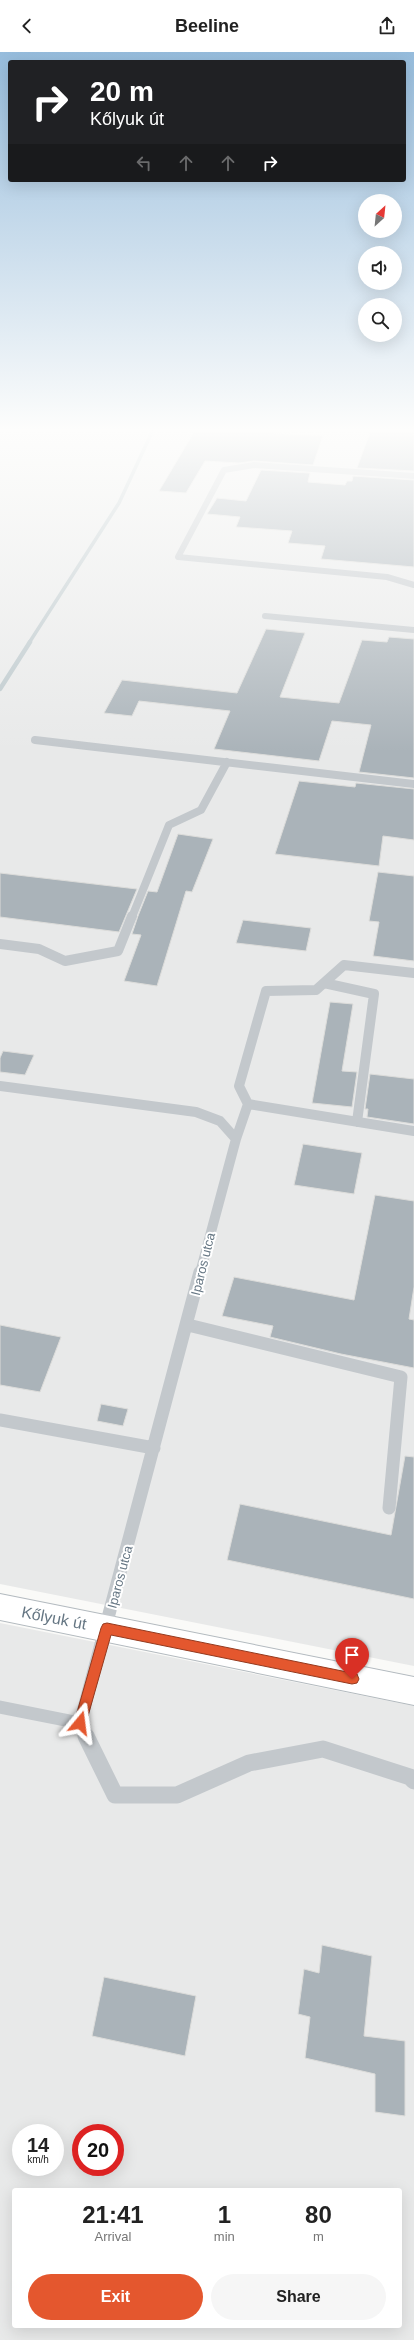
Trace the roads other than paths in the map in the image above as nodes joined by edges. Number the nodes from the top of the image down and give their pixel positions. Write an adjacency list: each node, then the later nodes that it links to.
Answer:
1 (188, 539): 2 (lane)
2 (414, 585)
3 (265, 616): 4 (lane)
4 (414, 630)
5 (35, 740): 6 (lane)
6 (227, 762): 7 (lane); 8 (lane)
7 (414, 784)
8 (0, 944)
9 (414, 973): 10 (lane)
10 (324, 983): 12 (lane); 13 (lane)
11 (0, 1086): 15 (lane)
12 (248, 1104): 13 (lane); 15 (lane, Iparos utca)
13 (356, 1122): 14 (lane)
14 (414, 1131)
15 (236, 1139): 16 (lane, Iparos utca)
16 (188, 1325): 18 (lane, Iparos utca); 19 (lane)
17 (0, 1420): 18 (lane)
18 (154, 1448): 21 (lane, Iparos utca)
19 (389, 1508)
20 (0, 1607): 21 (main road, Kőlyuk út)
21 (107, 1628): 22 (main road, Kőlyuk út); 24 (lane, Iparos utca)
22 (414, 1691)
23 (0, 1707): 24 (lane)
24 (80, 1723): 25 (lane)
25 (414, 1781)

